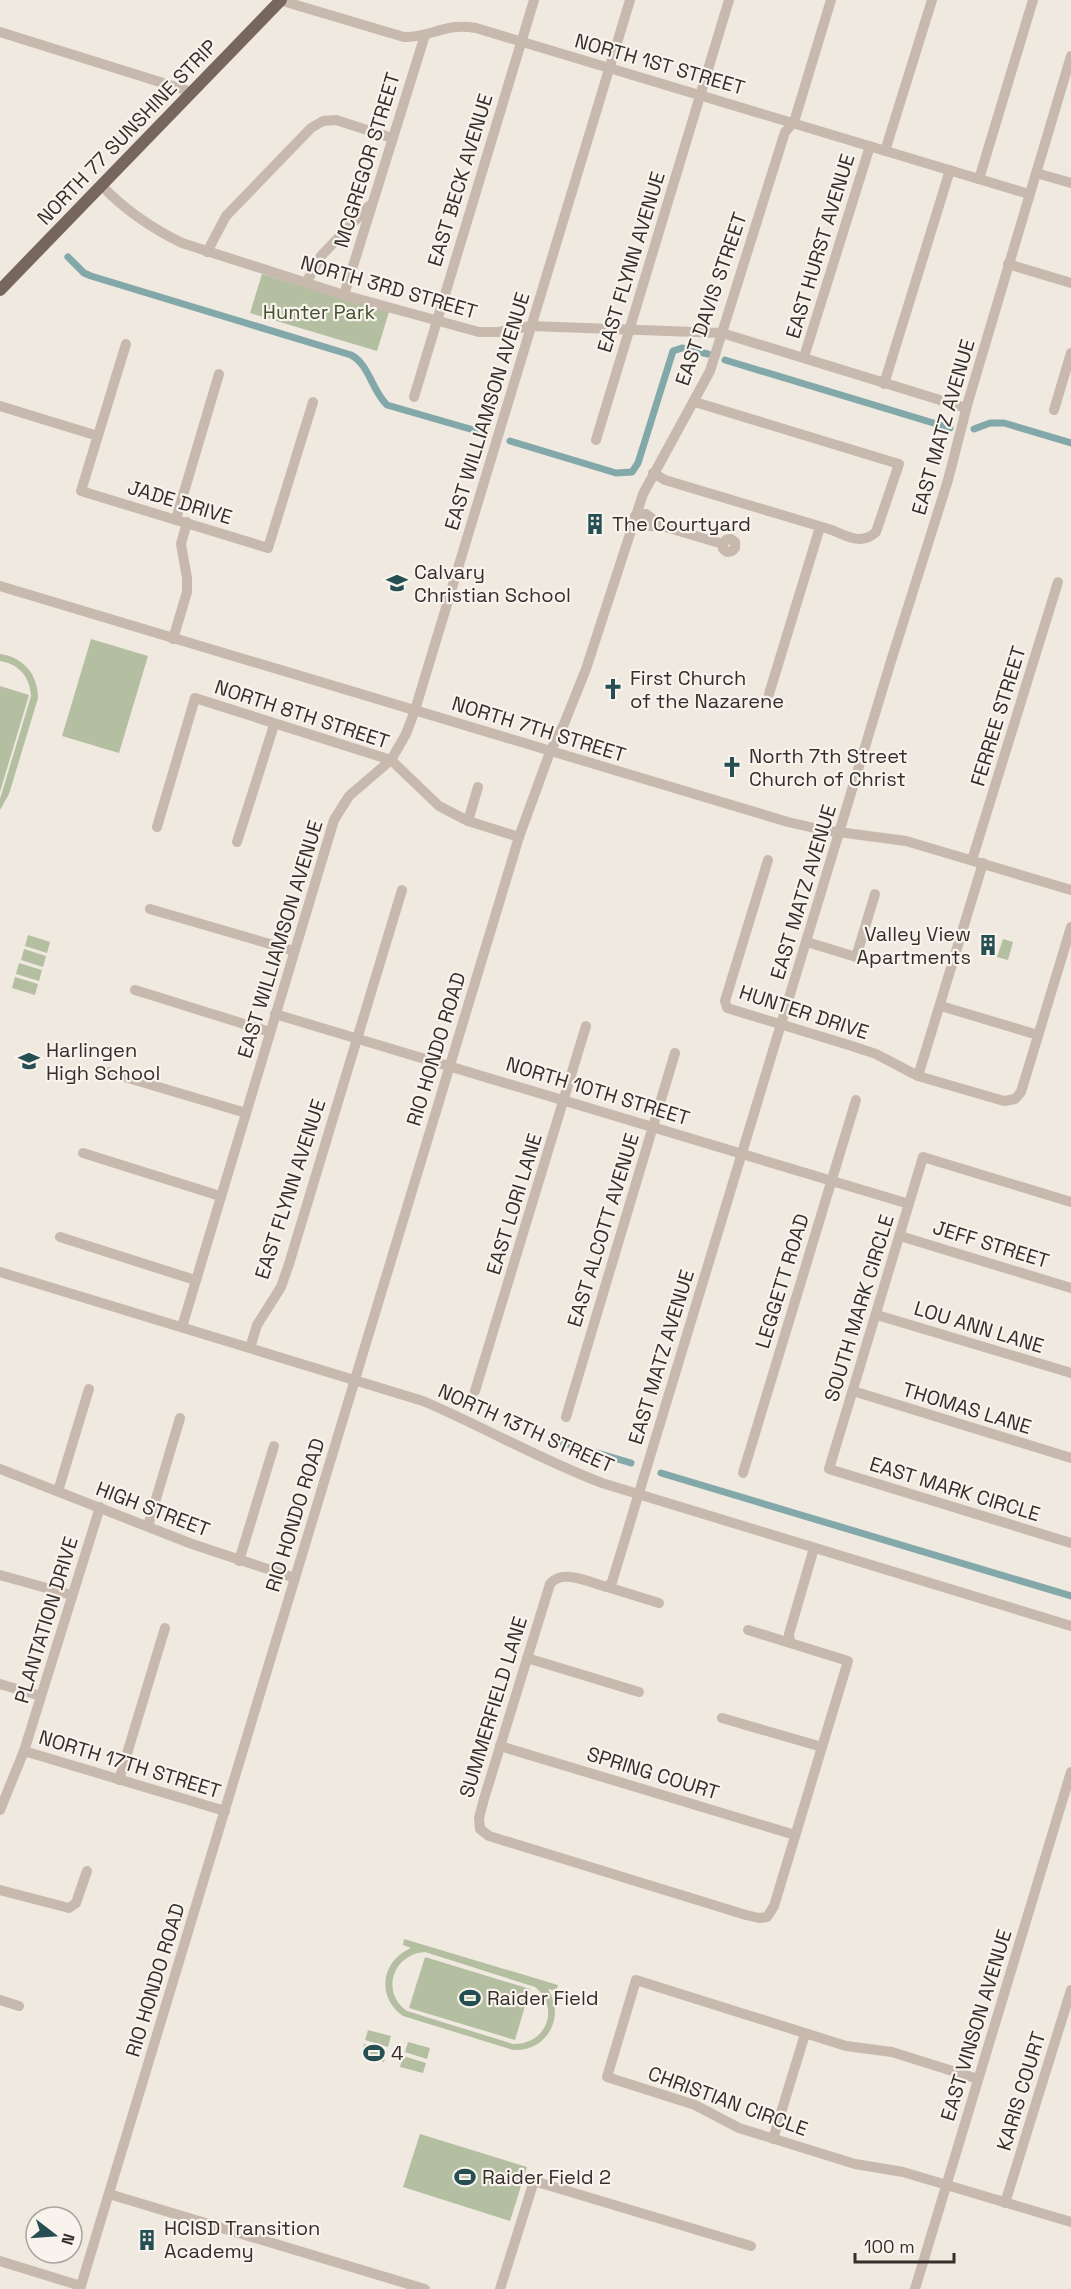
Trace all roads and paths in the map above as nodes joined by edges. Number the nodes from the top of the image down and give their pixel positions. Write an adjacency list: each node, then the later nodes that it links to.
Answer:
1 (280, 0): 9 (street, NORTH 1ST STREET); 13 (main road, NORTH 77 SUNSHINE STRIP)
2 (534, 0): 10 (street, EAST BECK AVENUE)
3 (630, 0): 12 (street, EAST WILLIAMSON AVENUE)
4 (729, 0): 14 (street, EAST FLYNN AVENUE)
5 (831, 0): 15 (street, EAST DAVIS STREET)
6 (932, 0): 18 (street)
7 (1033, 0): 21 (street)
8 (0, 32): 13 (street)
9 (425, 35): 10 (street, NORTH 1ST STREET); 16 (street, MCGREGOR STREET)
10 (521, 42): 12 (street, NORTH 1ST STREET); 32 (street, EAST BECK AVENUE)
11 (1071, 56): 20 (street, EAST MATZ AVENUE)
12 (609, 68): 14 (street, NORTH 1ST STREET); 33 (street, EAST WILLIAMSON AVENUE)
13 (192, 92): 23 (main road, NORTH 77 SUNSHINE STRIP)
14 (701, 95): 15 (street, NORTH 1ST STREET); 34 (street, EAST FLYNN AVENUE)
15 (794, 122): 17 (street, NORTH 1ST STREET); 35 (street, EAST DAVIS STREET)
16 (392, 138): 25 (street, MCGREGOR STREET); 26 (street)
17 (870, 146): 18 (street, NORTH 1ST STREET); 38 (street, EAST HURST AVENUE)
18 (885, 151): 19 (street, NORTH 1ST STREET)
19 (950, 170): 21 (street, NORTH 1ST STREET); 40 (street)
20 (1036, 173): 22 (street); 24 (street, EAST MATZ AVENUE)
21 (979, 179): 24 (street, NORTH 1ST STREET)
22 (1071, 183)
23 (102, 186): 26 (street, NORTH 3RD STREET); 30 (main road, NORTH 77 SUNSHINE STRIP)
24 (1029, 194): 27 (street, EAST MATZ AVENUE)
25 (372, 204): 28 (street); 31 (street, MCGREGOR STREET)
26 (207, 252): 28 (street, NORTH 3RD STREET)
27 (1008, 264): 29 (street); 45 (street, EAST MATZ AVENUE)
28 (306, 283): 31 (street, NORTH 3RD STREET)
29 (1071, 283)
30 (0, 290)
31 (344, 295): 32 (street, NORTH 3RD STREET)
32 (436, 320): 33 (street, NORTH 3RD STREET); 41 (street, EAST BECK AVENUE)
33 (531, 326): 34 (street, NORTH 3RD STREET); 59 (street, EAST WILLIAMSON AVENUE)
34 (628, 332): 35 (street, NORTH 3RD STREET); 48 (street, EAST FLYNN AVENUE)
35 (722, 333): 38 (street, NORTH 3RD STREET); 43 (street, EAST DAVIS STREET)
36 (126, 344): 47 (street)
37 (1071, 353): 46 (street)
38 (804, 357): 40 (street, NORTH 3RD STREET)
39 (219, 374): 51 (street)
40 (884, 384): 45 (street, NORTH 3RD STREET)
41 (414, 397)
42 (313, 402): 52 (street, JADE DRIVE)
43 (695, 402): 49 (street, EAST DAVIS STREET); 53 (street)
44 (0, 406): 47 (street)
45 (966, 408): 66 (street, EAST MATZ AVENUE)
46 (1054, 410)
47 (98, 436): 51 (street, JADE DRIVE)
48 (596, 440)
49 (654, 473): 50 (street, EAST DAVIS STREET); 53 (street)
50 (635, 516): 54 (street); 61 (street, EAST DAVIS STREET)
51 (176, 519): 52 (street, JADE DRIVE)
52 (187, 522): 57 (street)
53 (820, 527): 58 (street)
54 (723, 544)
55 (1058, 582): 70 (street, FERREE STREET)
56 (0, 586): 57 (street, NORTH 7TH STREET)
57 (173, 639): 59 (street, NORTH 7TH STREET)
58 (769, 694)
59 (415, 710): 61 (street, NORTH 7TH STREET); 62 (street, EAST WILLIAMSON AVENUE)
60 (274, 725): 62 (street, NORTH 8TH STREET); 65 (street, NORTH 8TH STREET); 68 (street)
61 (550, 752): 66 (street, NORTH 7TH STREET); 67 (street, RIO HONDO ROAD)
62 (391, 760): 64 (street, NORTH 8TH STREET); 77 (street, EAST WILLIAMSON AVENUE)
63 (478, 787): 64 (street)
64 (468, 821): 67 (street, NORTH 8TH STREET)
65 (157, 827)
66 (840, 832): 70 (street, NORTH 7TH STREET); 76 (street, EAST MATZ AVENUE)
67 (519, 837): 87 (street, RIO HONDO ROAD)
68 (237, 842)
69 (768, 860): 81 (street, HUNTER DRIVE)
70 (978, 862): 72 (street, NORTH 7TH STREET); 79 (street, FERREE STREET)
71 (402, 890): 85 (street, EAST FLYNN AVENUE)
72 (1071, 890)
73 (875, 894): 76 (street)
74 (150, 909): 77 (street)
75 (1071, 927): 84 (street)
76 (807, 942): 81 (street, EAST MATZ AVENUE)
77 (294, 951): 80 (street, EAST WILLIAMSON AVENUE)
78 (135, 990): 83 (street)
79 (941, 1006): 84 (street); 89 (street, FERREE STREET)
80 (275, 1014): 83 (street, EAST WILLIAMSON AVENUE); 85 (street, NORTH 10TH STREET)
81 (781, 1025): 89 (street, HUNTER DRIVE); 95 (street, EAST MATZ AVENUE)
82 (586, 1026): 90 (street, EAST LORI LANE)
83 (270, 1032): 92 (street, EAST WILLIAMSON AVENUE)
84 (1038, 1035): 89 (street, HUNTER DRIVE)
85 (356, 1038): 87 (street, NORTH 10TH STREET); 107 (street, EAST FLYNN AVENUE)
86 (675, 1053): 93 (street, EAST ALCOTT AVENUE)
87 (450, 1065): 90 (street, NORTH 10TH STREET); 109 (street, RIO HONDO ROAD)
88 (108, 1072): 92 (street)
89 (918, 1076)
90 (564, 1100): 93 (street, NORTH 10TH STREET); 111 (street, EAST LORI LANE)
91 (856, 1100): 96 (street, LEGGETT ROAD)
92 (246, 1113): 97 (street, EAST WILLIAMSON AVENUE)
93 (653, 1127): 95 (street, NORTH 10TH STREET); 113 (street, EAST ALCOTT AVENUE)
94 (83, 1153): 97 (street)
95 (742, 1154): 96 (street, NORTH 10TH STREET); 121 (street, EAST MATZ AVENUE)
96 (830, 1182): 99 (street, NORTH 10TH STREET); 119 (street, LEGGETT ROAD)
97 (220, 1196): 103 (street, EAST WILLIAMSON AVENUE)
98 (1071, 1202): 99 (street, SOUTH MARK CIRCLE)
99 (909, 1204): 100 (street, SOUTH MARK CIRCLE)
100 (900, 1236): 104 (street, JEFF STREET); 105 (street, SOUTH MARK CIRCLE)
101 (60, 1237): 103 (street)
102 (0, 1272): 106 (street, NORTH 13TH STREET)
103 (195, 1280): 106 (street, EAST WILLIAMSON AVENUE)
104 (1071, 1288)
105 (877, 1315): 108 (street, LOU ANN LANE); 112 (street, SOUTH MARK CIRCLE)
106 (182, 1327): 107 (street, NORTH 13TH STREET)
107 (250, 1348): 109 (street, NORTH 13TH STREET)
108 (1071, 1373)
109 (355, 1380): 121 (street, NORTH 13TH STREET); 128 (street, RIO HONDO ROAD)
110 (89, 1389): 120 (street)
111 (476, 1391)
112 (853, 1391): 116 (street, THOMAS LANE); 118 (street, SOUTH MARK CIRCLE)
113 (566, 1417)
114 (180, 1418): 123 (street)
115 (274, 1446): 126 (street)
116 (1071, 1458)
117 (0, 1468): 120 (street, HIGH STREET)
118 (829, 1469): 124 (street, EAST MARK CIRCLE)
119 (743, 1473)
120 (58, 1491): 122 (street, HIGH STREET)
121 (638, 1495): 125 (street, NORTH 13TH STREET); 129 (street)
122 (100, 1507): 123 (street, HIGH STREET); 130 (street, PLANTATION DRIVE)
123 (148, 1526): 126 (street, HIGH STREET)
124 (1071, 1543)
125 (814, 1548): 132 (street, NORTH 13TH STREET); 135 (street)
126 (239, 1561): 128 (street, HIGH STREET)
127 (0, 1575): 130 (street)
128 (295, 1578): 148 (street, RIO HONDO ROAD)
129 (607, 1587): 131 (street); 136 (street, SUMMERFIELD LANE)
130 (72, 1595): 139 (street, PLANTATION DRIVE)
131 (659, 1603)
132 (1071, 1626)
133 (165, 1628): 145 (street)
134 (748, 1630): 135 (street)
135 (790, 1642): 142 (street)
136 (527, 1658): 138 (street); 141 (street, SUMMERFIELD LANE)
137 (0, 1684): 139 (street)
138 (639, 1692)
139 (41, 1696): 143 (street, PLANTATION DRIVE)
140 (722, 1718): 142 (street)
141 (500, 1746): 149 (street, SPRING COURT); 149 (street, SUMMERFIELD LANE)
142 (822, 1747): 149 (street)
143 (24, 1751): 145 (street, NORTH 17TH STREET); 146 (street, PLANTATION DRIVE)
144 (1071, 1772): 156 (street, EAST VINSON AVENUE)
145 (119, 1780): 148 (street, NORTH 17TH STREET)
146 (3, 1796): 147 (street, PLANTATION DRIVE)
147 (0, 1810)
148 (225, 1811): 159 (street, RIO HONDO ROAD)
149 (795, 1835)
150 (87, 1871): 151 (street)
151 (0, 1890)
152 (1071, 1990): 160 (street, KARIS COURT)
153 (0, 2000): 154 (street)
154 (19, 2006)
155 (805, 2034): 156 (street); 157 (street); 157 (street, CHRISTIAN CIRCLE)
156 (978, 2079): 158 (street, EAST VINSON AVENUE)
157 (773, 2139): 158 (street, CHRISTIAN CIRCLE)
158 (946, 2185): 160 (street, CHRISTIAN CIRCLE); 167 (street, EAST VINSON AVENUE)
159 (109, 2194): 164 (street, RIO HONDO ROAD); 165 (street)
160 (1005, 2203): 161 (street, CHRISTIAN CIRCLE)
161 (1071, 2222)
162 (751, 2246): 166 (street)
163 (0, 2261): 164 (street)
164 (81, 2288)
165 (425, 2289)
166 (500, 2289)
167 (915, 2289)

